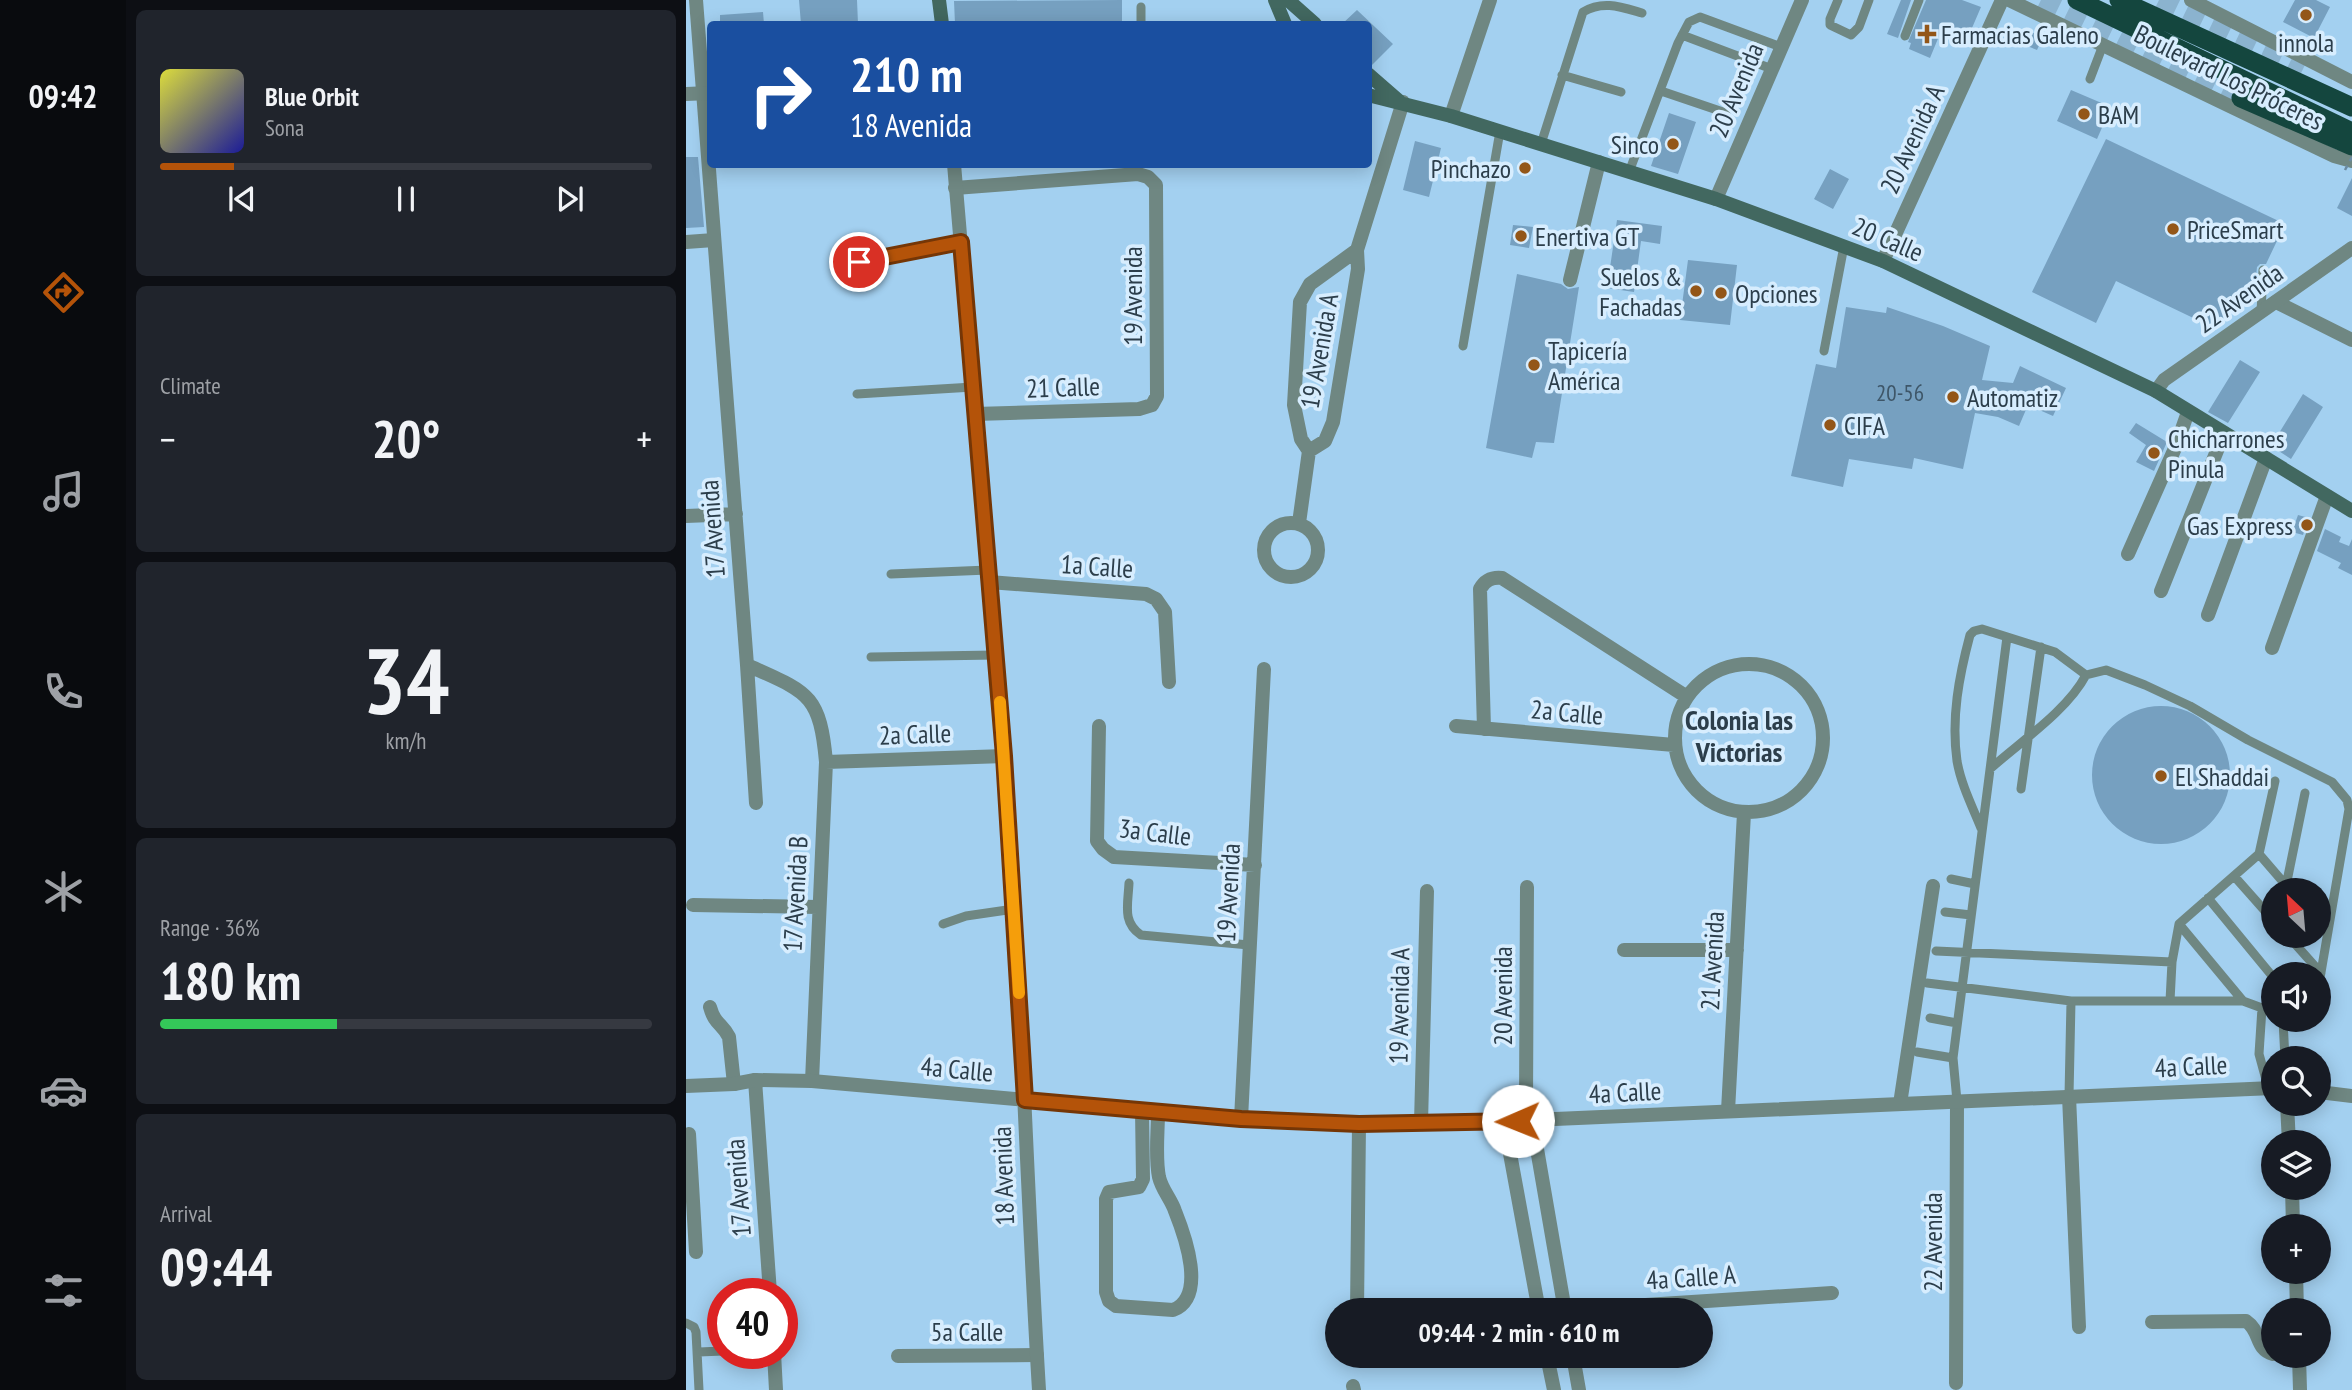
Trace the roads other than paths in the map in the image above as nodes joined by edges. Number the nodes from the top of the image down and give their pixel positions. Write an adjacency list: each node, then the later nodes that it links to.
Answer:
1 (696, 0): 33 (street, 17 Avenida)
2 (939, 0): 17 (main road)
3 (1275, 0): 19 (main road)
4 (1287, 0): 20 (main road)
5 (1490, 0): 41 (street)
6 (1802, 0): 24 (street, 20 Avenida)
7 (1838, 0): 8 (lane)
8 (1869, 0)
9 (1919, 0): 22 (lane)
10 (2002, 0): 59 (street, 20 Avenida A)
11 (2009, 0): 23 (street, Boulevard Los Próceres)
12 (2077, 0): 43 (highway, Boulevard Los Próceres)
13 (2119, 0): 39 (highway, Boulevard Los Próceres)
14 (2193, 0): 30 (street, Boulevard Los Próceres)
15 (1141, 7): 18 (lane)
16 (1642, 13): 27 (lane)
17 (942, 21)
18 (1141, 21)
19 (1284, 21)
20 (1312, 21)
21 (1682, 35): 24 (lane); 25 (lane); 31 (lane)
22 (1905, 36)
23 (2103, 45): 29 (lane); 47 (street, Boulevard Los Próceres)
24 (1781, 47): 25 (street, 20 Avenida)
25 (1772, 69): 52 (street, 20 Avenida)
26 (2303, 69): 35 (highway)
27 (1562, 75): 32 (lane); 44 (lane)
28 (1372, 77): 38 (main road)
29 (2090, 79)
30 (2352, 82)
31 (1661, 91): 40 (lane); 50 (lane)
32 (1621, 92)
33 (707, 93): 34 (street)
34 (686, 94)
35 (2352, 94)
36 (1372, 96): 38 (main road, 20 Calle)
37 (2241, 98): 45 (highway)
38 (1401, 102): 41 (main road, 20 Calle); 58 (street, 19 Avenida A)
39 (2352, 107)
40 (1726, 113)
41 (1451, 116): 42 (main road, 20 Calle)
42 (1500, 131): 44 (main road, 20 Calle); 66 (lane)
43 (2352, 132)
44 (1541, 144): 46 (main road, 20 Calle)
45 (2352, 146)
46 (1599, 162): 50 (main road, 20 Calle); 62 (street)
47 (2350, 163)
48 (711, 168): 53 (street, 17 Avenida)
49 (954, 168): 51 (street, 18 Avenida)
50 (1629, 172): 52 (main road, 20 Calle)
51 (956, 188): 55 (street, 18 Avenida); 71 (street, 19 Avenida)
52 (1716, 199): 56 (main road, 20 Calle)
53 (715, 240): 54 (street); 79 (street, 17 Avenida)
54 (686, 242)
55 (961, 242): 60 (street); 68 (street, 18 Avenida)
56 (1844, 246): 59 (main road, 20 Calle); 67 (lane)
57 (2352, 248): 63 (street, 22 Avenida)
58 (1357, 250): 75 (street, 19 Avenida A); 75 (street, 19 Avenida A)
59 (1883, 261): 69 (main road, 20 Calle)
60 (838, 267)
61 (2263, 270): 64 (lane)
62 (1570, 280)
63 (2276, 302): 64 (street, 22 Avenida); 65 (street)
64 (2261, 313): 69 (street, 22 Avenida)
65 (2352, 340)
66 (1463, 346)
67 (1824, 351)
68 (973, 387): 70 (lane); 73 (street, 18 Avenida)
69 (2156, 391): 72 (main road, 20 Calle)
70 (857, 394)
71 (1152, 405): 73 (street, 21 Calle)
72 (2188, 412): 74 (main road, 20 Calle); 82 (street)
73 (975, 414): 84 (street, 18 Avenida)
74 (2224, 433): 76 (main road, 20 Calle); 85 (street)
75 (1309, 451): 81 (street, 19 Avenida A)
76 (2266, 458): 77 (main road, 20 Calle); 86 (street)
77 (2327, 496): 78 (main road, 20 Calle); 89 (street)
78 (2352, 511)
79 (736, 514): 80 (street); 92 (street, 17 Avenida)
80 (686, 516)
81 (1299, 523)
82 (2128, 554)
83 (891, 574): 84 (lane)
84 (989, 576): 90 (street, 18 Avenida); 95 (street, 1a Calle)
85 (2161, 592)
86 (2208, 615)
87 (2007, 636): 88 (lane); 104 (lane); 110 (lane)
88 (2041, 647): 94 (lane); 100 (lane)
89 (2272, 648)
90 (996, 655): 91 (lane); 102 (street, 18 Avenida)
91 (871, 657)
92 (747, 665): 103 (street, 17 Avenida B); 108 (street, 17 Avenida)
93 (1264, 669): 112 (street, 19 Avenida)
94 (2086, 675): 100 (lane); 129 (lane)
95 (1169, 682)
96 (1687, 697): 99 (street); 101 (street); 109 (street)
97 (1099, 726): 112 (street, 3a Calle)
98 (1457, 726): 99 (street, 2a Calle)
99 (1484, 729): 101 (street, 2a Calle)
100 (2028, 735): 104 (lane); 106 (lane)
101 (1674, 745): 109 (street)
102 (1004, 756): 103 (street, 2a Calle); 126 (street, 18 Avenida)
103 (826, 762): 125 (street, 17 Avenida B)
104 (1990, 769): 110 (lane)
105 (2275, 780): 111 (lane)
106 (2021, 789)
107 (2305, 793): 115 (lane)
108 (756, 803)
109 (1744, 813): 135 (street, 21 Avenida)
110 (1982, 830): 118 (lane)
111 (2259, 854): 113 (lane); 114 (lane)
112 (1255, 864): 132 (street, 19 Avenida)
113 (2234, 876): 122 (lane); 124 (lane)
114 (2279, 878)
115 (2290, 878)
116 (1951, 879): 118 (lane)
117 (1129, 883): 132 (lane)
118 (1975, 884): 128 (lane)
119 (1933, 886): 164 (street)
120 (1527, 887): 170 (street, 20 Avenida)
121 (1427, 891): 171 (street, 19 Avenida A)
122 (2208, 898): 131 (lane); 139 (lane)
123 (693, 905): 125 (street)
124 (2261, 906)
125 (818, 907): 155 (street, 17 Avenida B)
126 (1014, 909): 130 (lane); 162 (street, 18 Avenida)
127 (1945, 912): 128 (lane)
128 (1971, 915): 137 (lane)
129 (2331, 918)
130 (943, 924)
131 (2179, 924): 138 (lane); 145 (lane)
132 (1249, 945): 168 (street, 19 Avenida)
133 (2299, 948): 140 (lane)
134 (1624, 950): 135 (street)
135 (1737, 950): 166 (street, 21 Avenida)
136 (1936, 951): 137 (lane)
137 (1966, 953): 138 (lane); 142 (lane)
138 (2172, 962): 144 (lane)
139 (2261, 962)
140 (2311, 962)
141 (1927, 983): 142 (lane)
142 (1962, 988): 143 (lane); 149 (lane)
143 (2071, 1000): 144 (lane); 160 (lane)
144 (2170, 1001): 145 (lane)
145 (2243, 1001): 147 (lane)
146 (710, 1007): 156 (street)
147 (2261, 1008)
148 (1930, 1018): 149 (lane)
149 (1957, 1023): 152 (lane)
150 (2261, 1023): 153 (lane)
151 (1917, 1052): 152 (lane)
152 (1953, 1058): 163 (lane)
153 (2261, 1060)
154 (755, 1080): 155 (street, 4a Calle); 156 (street, 4a Calle); 176 (street, 17 Avenida)
155 (812, 1081): 162 (street, 4a Calle)
156 (734, 1084): 157 (street, 4a Calle)
157 (686, 1086)
158 (2261, 1087): 160 (street, 4a Calle)
159 (2331, 1093): 161 (street)
160 (2068, 1096): 163 (street, 4a Calle); 184 (street)
161 (2352, 1096)
162 (1025, 1100): 165 (street, 4a Calle); 188 (street, 18 Avenida)
163 (1957, 1101): 164 (street, 4a Calle); 194 (street, 22 Avenida)
164 (1900, 1104): 166 (street, 4a Calle)
165 (1142, 1110): 167 (street, 4a Calle); 167 (street)
166 (1728, 1111): 170 (street, 4a Calle)
167 (1158, 1112): 168 (street, 4a Calle)
168 (1241, 1119): 172 (street, 4a Calle)
169 (1504, 1121): 170 (street, 4a Calle); 171 (street, 4a Calle); 179 (street)
170 (1532, 1121): 180 (street, 20 Avenida)
171 (1421, 1123): 172 (street, 4a Calle)
172 (1359, 1124): 178 (street)
173 (689, 1134): 174 (street)
174 (690, 1215): 175 (street)
175 (696, 1252)
176 (769, 1278)
177 (1832, 1293): 181 (street, 4a Calle A)
178 (1357, 1298)
179 (1537, 1298)
180 (1563, 1298)
181 (1713, 1301)
182 (2152, 1322): 185 (street)
183 (686, 1323): 186 (lane)
184 (2079, 1327)
185 (2261, 1347)
186 (699, 1352): 187 (lane); 195 (lane)
187 (707, 1352)
188 (1037, 1355): 189 (street, 5a Calle); 197 (street, 18 Avenida)
189 (898, 1356)
190 (1549, 1368): 198 (street)
191 (1575, 1368): 199 (street)
192 (2296, 1368): 200 (street)
193 (775, 1369): 196 (street)
194 (1956, 1383)
195 (699, 1390)
196 (776, 1390)
197 (1039, 1390)
198 (1554, 1390)
199 (1579, 1390)
200 (2300, 1390)

